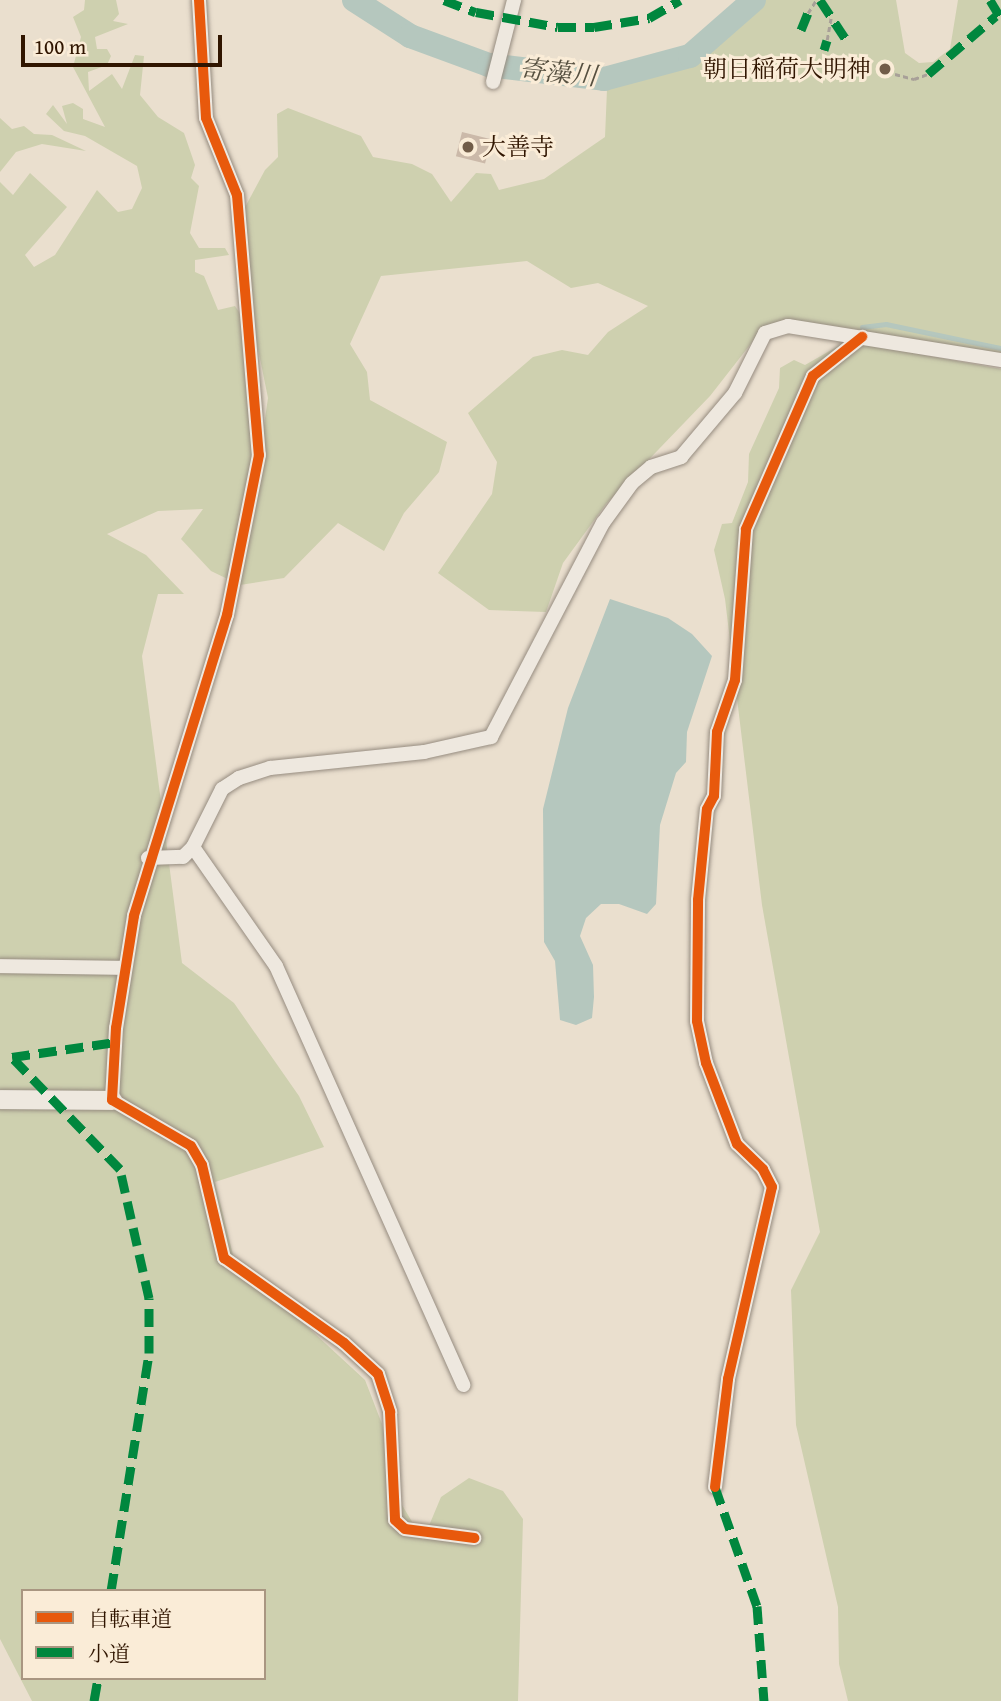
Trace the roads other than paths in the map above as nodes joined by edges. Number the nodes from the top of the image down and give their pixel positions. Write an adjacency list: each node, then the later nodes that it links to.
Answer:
1 (200, 0): 7 (street)
2 (514, 0): 3 (street)
3 (493, 82)
4 (862, 337): 5 (street); 6 (street); 13 (street)
5 (1001, 360)
6 (193, 847): 7 (street); 12 (street)
7 (148, 858): 9 (street)
8 (0, 966): 9 (street)
9 (125, 968): 11 (street)
10 (0, 1099): 11 (street)
11 (112, 1100): 14 (street)
12 (463, 1385)
13 (715, 1487)
14 (474, 1538)

